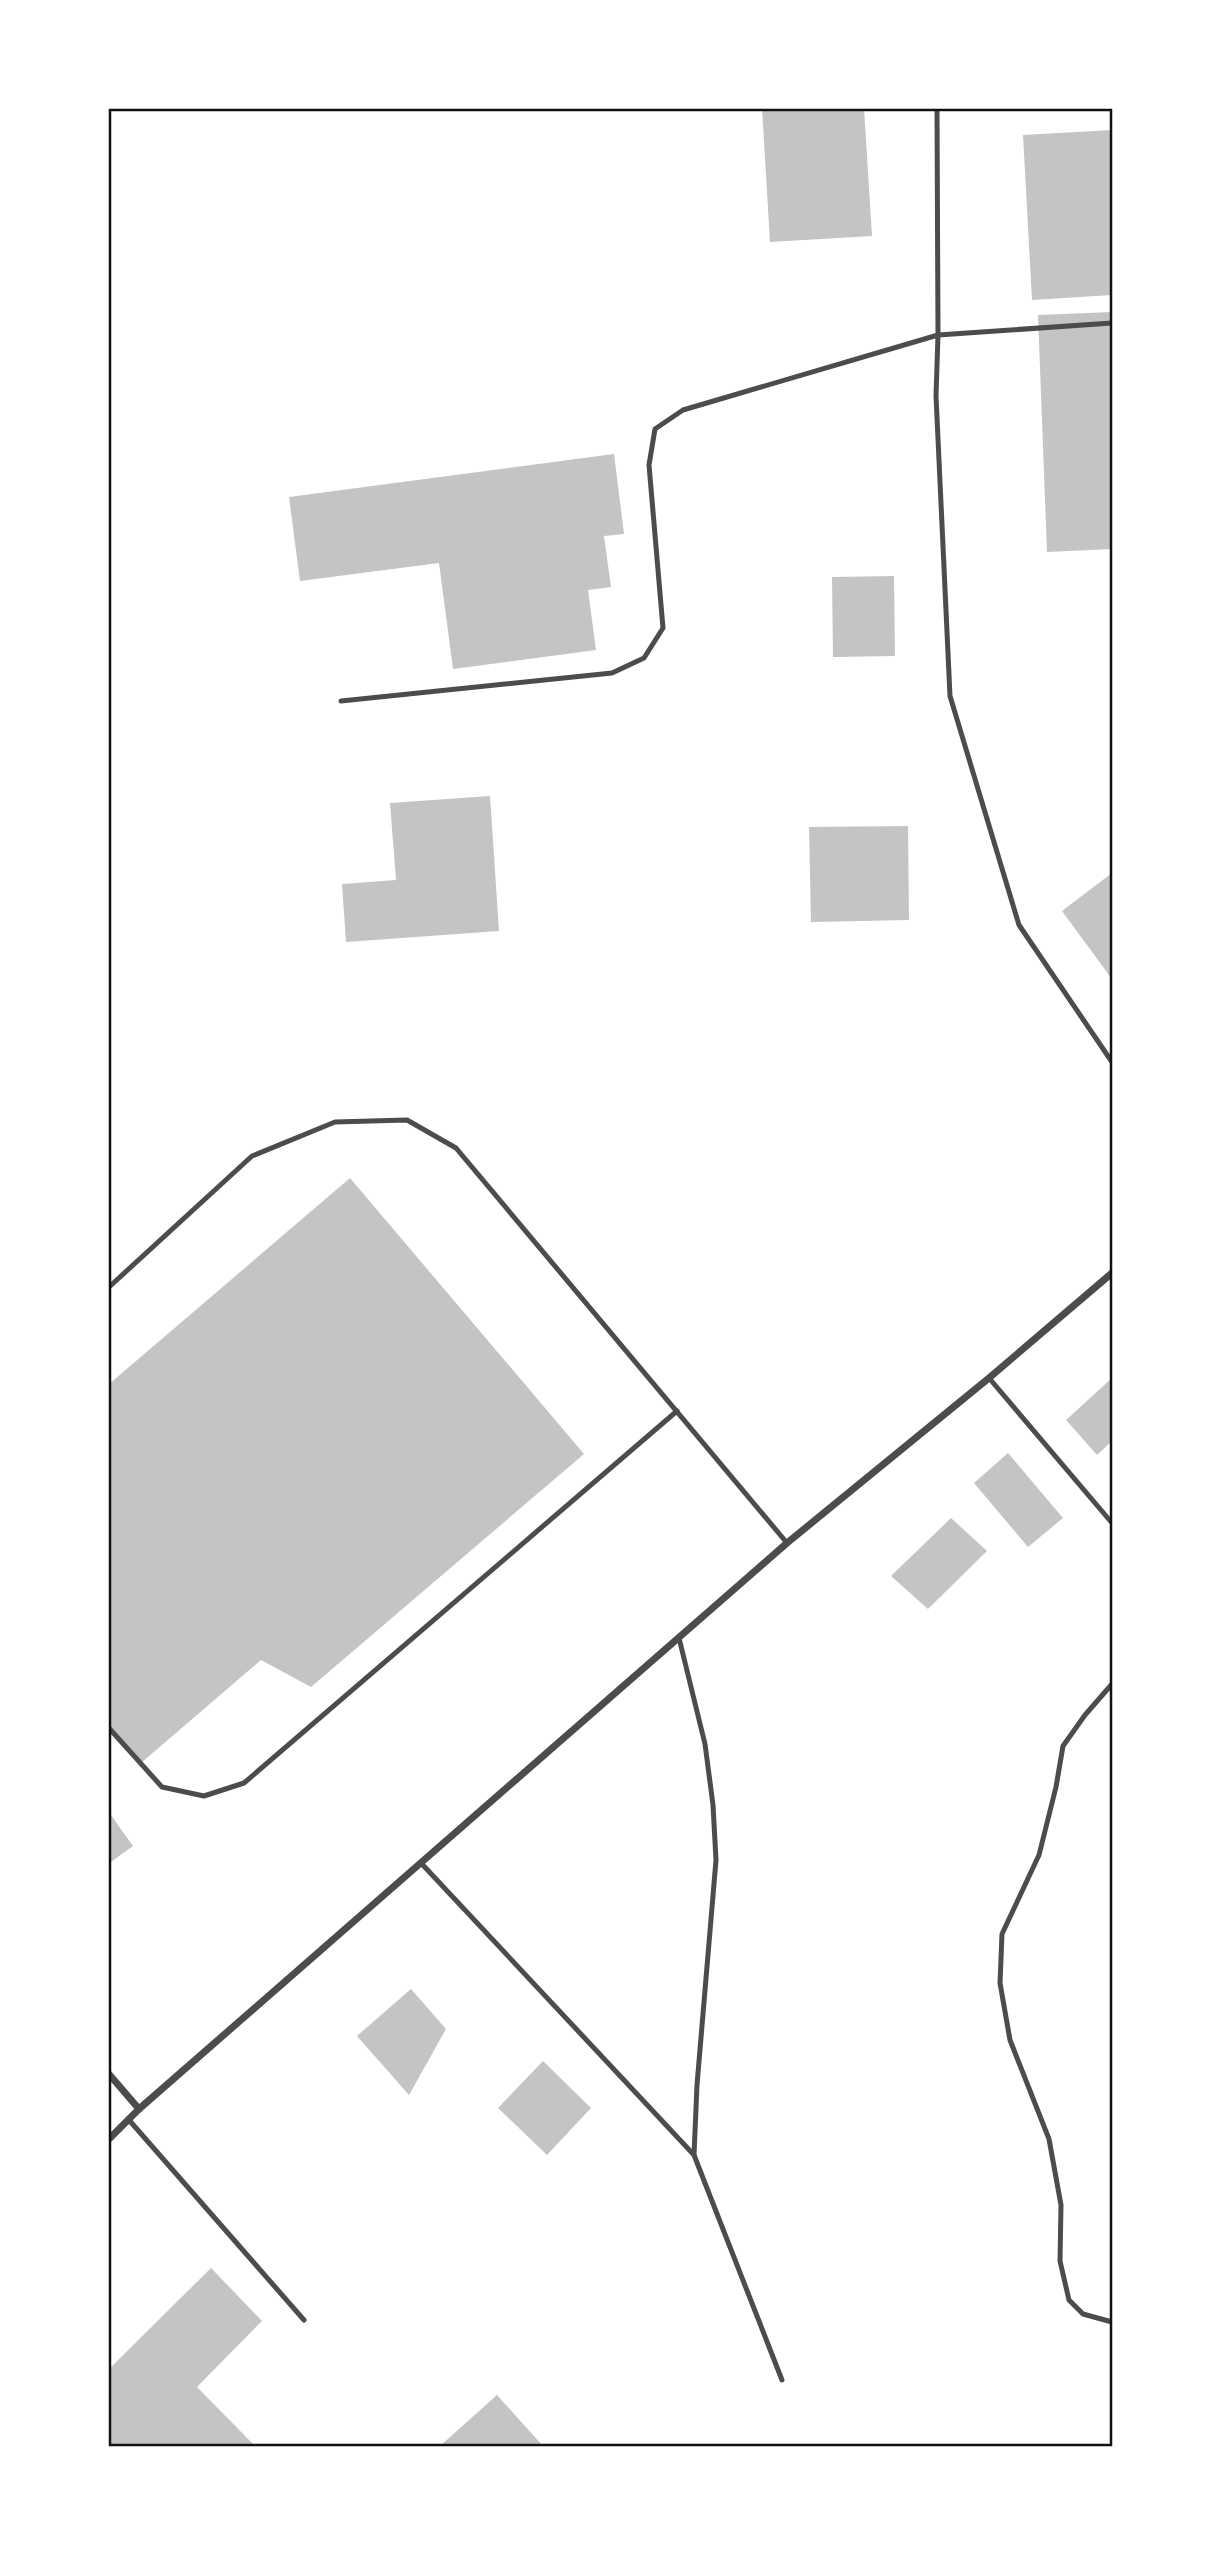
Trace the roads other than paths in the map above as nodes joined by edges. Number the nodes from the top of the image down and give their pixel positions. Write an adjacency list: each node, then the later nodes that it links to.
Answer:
1 (937, 108): 3 (lane)
2 (1112, 323): 3 (lane)
3 (938, 335): 4 (lane); 5 (lane)
4 (341, 701)
5 (1112, 1062)
6 (1112, 1273): 8 (street)
7 (108, 1288): 9 (lane)
8 (989, 1378): 10 (lane); 11 (street)
9 (677, 1411): 11 (lane); 14 (lane)
10 (1112, 1523)
11 (787, 1543): 12 (street)
12 (679, 1638): 15 (street); 20 (lane)
13 (1112, 1684): 22 (lane)
14 (108, 1727)
15 (421, 1863): 17 (street); 20 (lane)
16 (108, 2073): 17 (street)
17 (139, 2109): 18 (street)
18 (130, 2120): 19 (street); 21 (lane)
19 (108, 2140)
20 (694, 2155): 23 (lane)
21 (304, 2320)
22 (1112, 2322)
23 (782, 2380)

